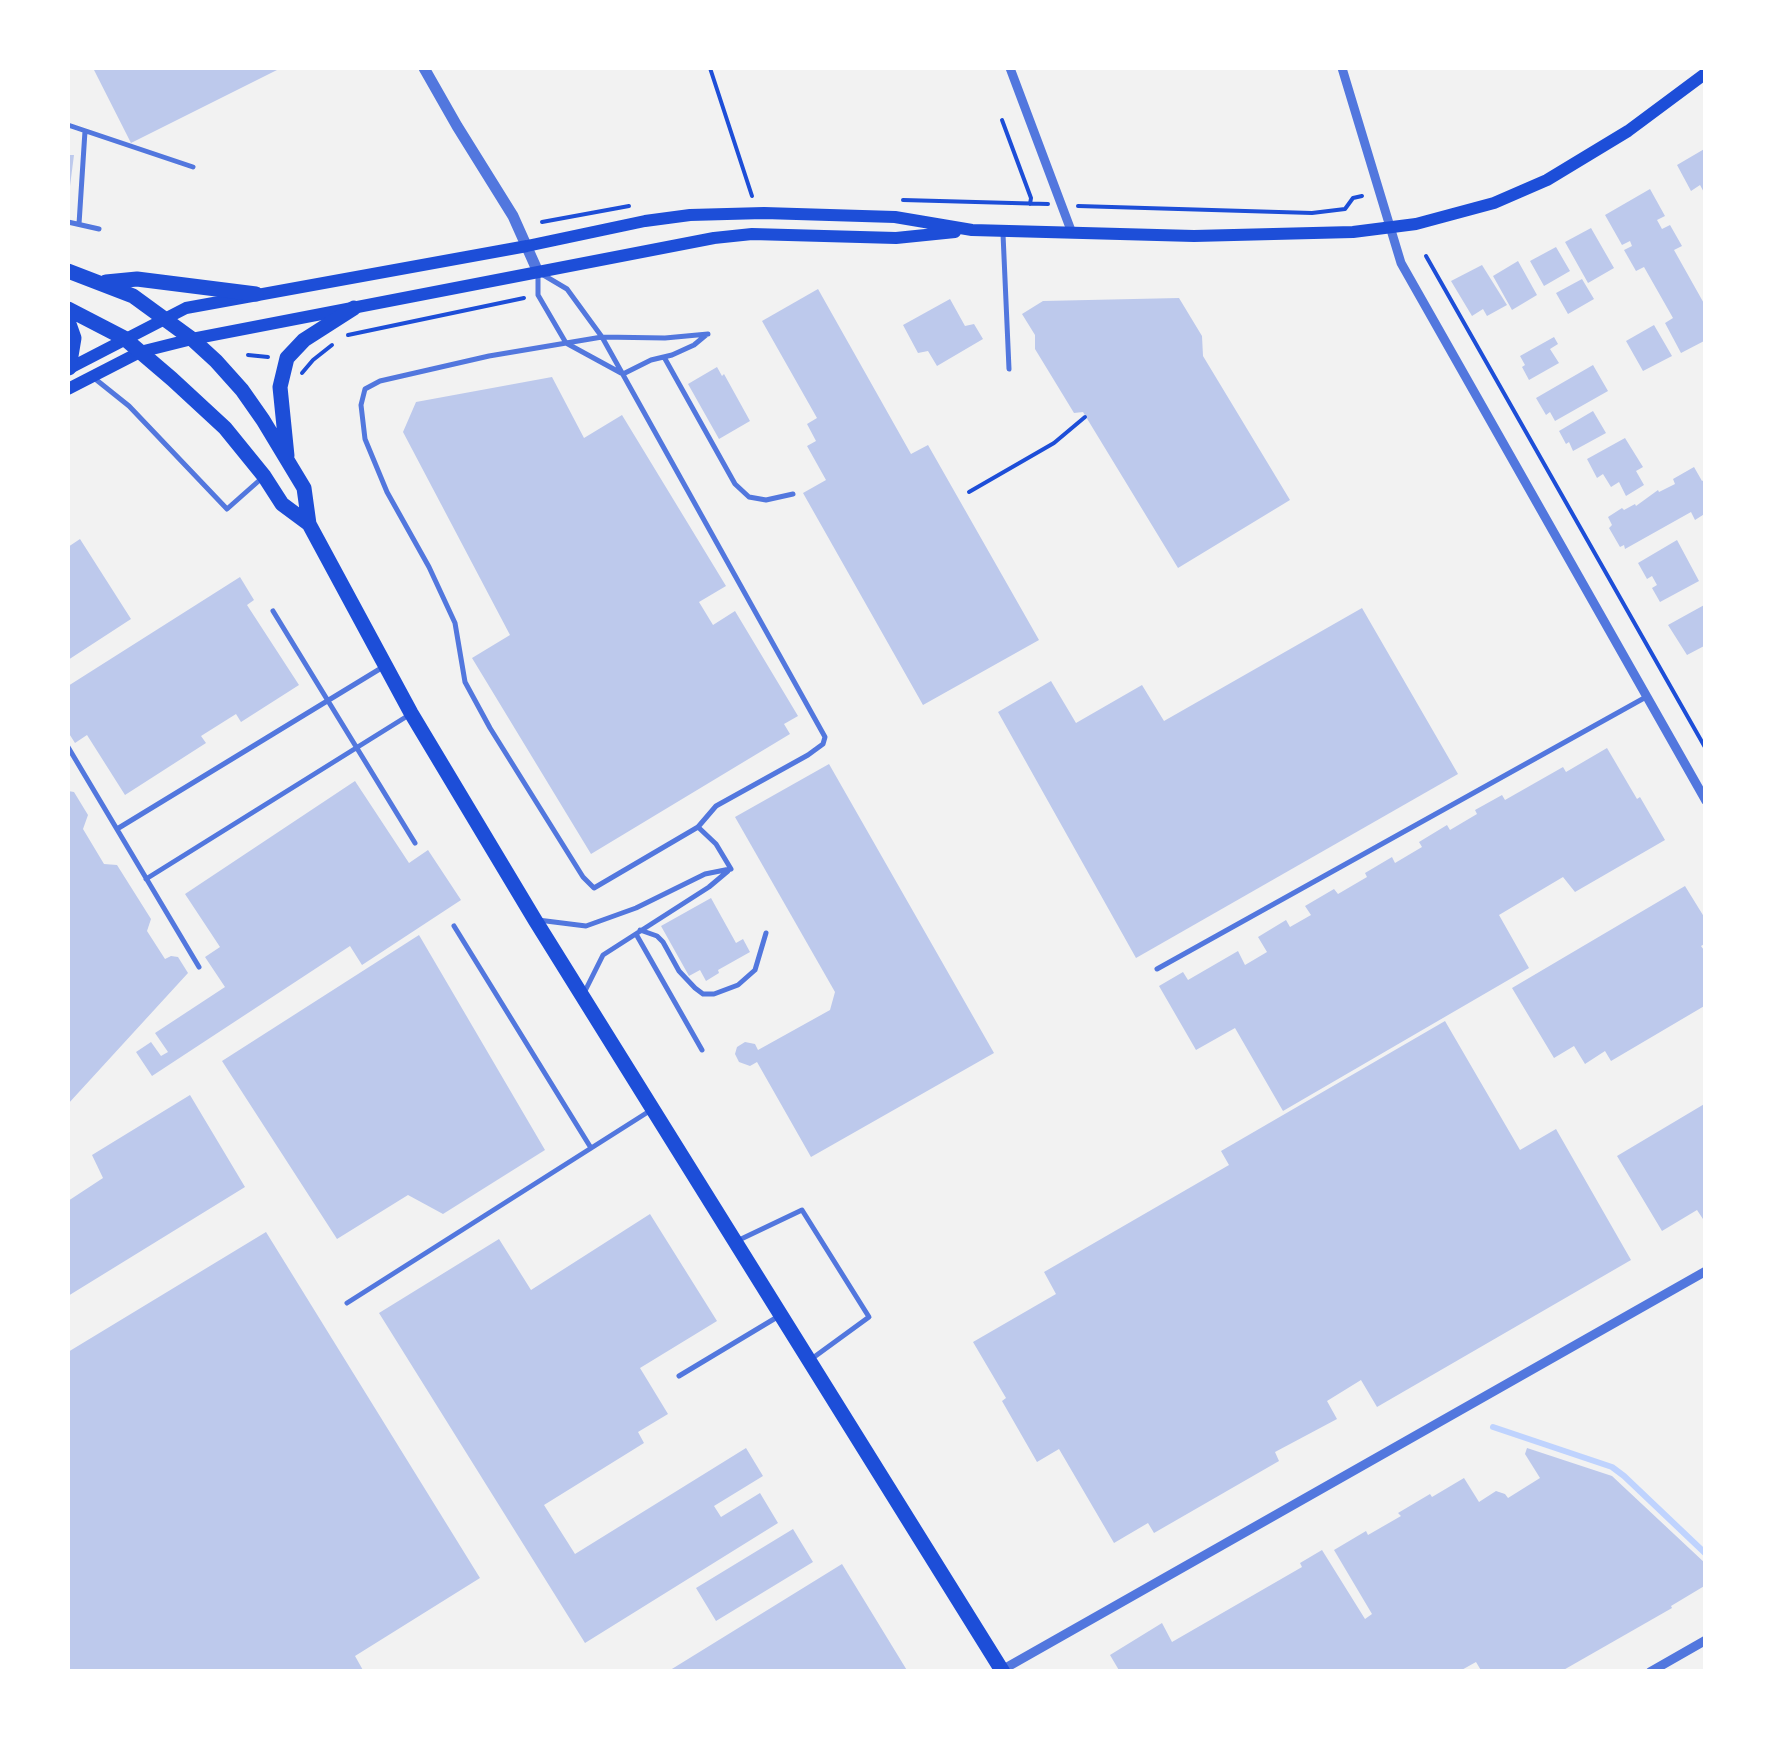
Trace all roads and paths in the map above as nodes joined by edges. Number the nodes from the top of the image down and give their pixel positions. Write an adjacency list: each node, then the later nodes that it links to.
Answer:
1 (424, 68): 24 (street)
2 (710, 68): 11 (path)
3 (1010, 68): 15 (street)
4 (1342, 68): 19 (street)
5 (1706, 73): 19 (main road)
6 (1002, 120): 13 (path)
7 (68, 125): 8 (lane)
8 (84, 130): 9 (lane); 18 (lane)
9 (193, 167)
10 (1362, 196): 15 (path)
11 (752, 197)
12 (891, 200): 13 (path)
13 (1030, 204): 15 (path)
14 (634, 205): 17 (path)
15 (1062, 205): 23 (street)
16 (68, 222): 18 (lane)
17 (542, 222)
18 (78, 224): 20 (lane)
19 (1389, 228): 23 (main road); 55 (street)
20 (98, 229)
21 (972, 230): 22 (main road); 24 (main road); 27 (main road)
22 (1002, 231): 23 (main road); 42 (lane)
23 (1072, 233)
24 (527, 246): 27 (street); 29 (main road)
25 (1426, 256): 60 (path)
26 (68, 271): 28 (highway)
27 (538, 272): 31 (main road); 35 (lane); 38 (lane)
28 (97, 282): 29 (highway); 33 (highway)
29 (256, 294): 33 (main road)
30 (524, 298): 45 (path)
31 (354, 308): 37 (main road); 48 (highway)
32 (68, 309): 36 (highway)
33 (164, 318): 36 (main road); 37 (highway)
34 (68, 321): 41 (highway)
35 (602, 337): 38 (lane); 40 (lane); 43 (lane)
36 (124, 338): 39 (highway); 41 (main road)
37 (192, 340): 39 (main road); 48 (highway)
38 (566, 343): 43 (lane); 62 (lane)
39 (140, 352): 44 (main road); 49 (highway)
40 (664, 357): 43 (lane); 51 (lane)
41 (68, 369)
42 (1010, 369)
43 (623, 374): 62 (lane)
44 (92, 377): 46 (main road); 49 (lane)
45 (299, 377)
46 (68, 390)
47 (1086, 416): 50 (path)
48 (287, 460): 52 (highway)
49 (264, 476): 52 (highway)
50 (969, 492)
51 (793, 494)
52 (309, 524): 54 (highway)
53 (272, 611): 56 (lane)
54 (385, 666): 56 (lane); 57 (highway)
55 (1646, 697): 61 (street); 72 (lane)
56 (328, 700): 59 (lane); 63 (lane)
57 (412, 714): 59 (lane); 67 (highway)
58 (68, 747): 63 (lane)
59 (356, 749): 64 (lane); 66 (lane)
60 (1706, 749)
61 (1706, 801)
62 (698, 827): 65 (lane)
63 (116, 830): 66 (lane)
64 (415, 843)
65 (731, 868): 67 (lane); 69 (lane)
66 (146, 879): 71 (lane)
67 (535, 920): 73 (highway)
68 (454, 926): 76 (lane)
69 (638, 932): 70 (lane); 73 (lane); 74 (lane)
70 (766, 933)
71 (199, 967)
72 (1157, 969)
73 (582, 996): 75 (highway)
74 (702, 1050)
75 (653, 1108): 76 (lane); 77 (highway)
76 (592, 1148): 79 (lane)
77 (736, 1241): 80 (highway); 81 (lane)
78 (1706, 1270): 84 (street)
79 (347, 1303)
80 (782, 1314): 81 (highway); 82 (lane)
81 (810, 1360): 84 (highway)
82 (679, 1376)
83 (1706, 1640): 85 (street)
84 (1002, 1671)
85 (1650, 1672)

